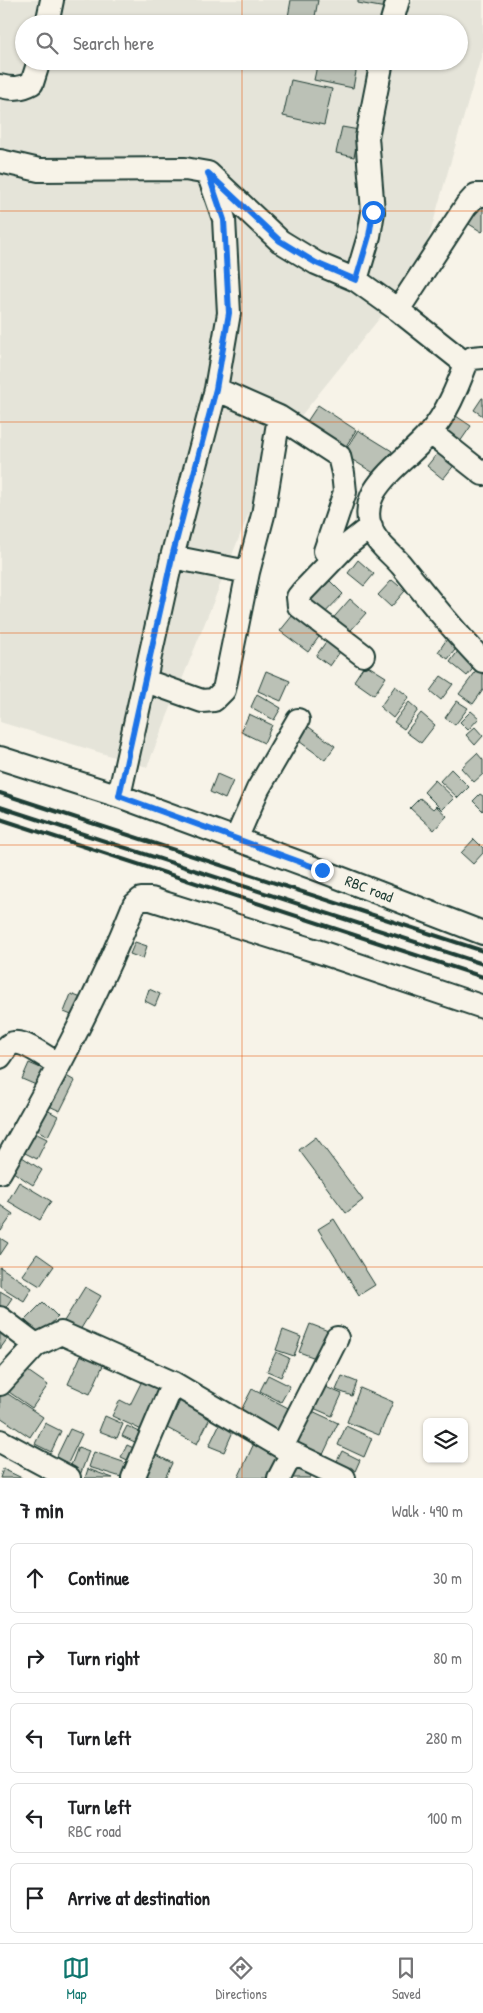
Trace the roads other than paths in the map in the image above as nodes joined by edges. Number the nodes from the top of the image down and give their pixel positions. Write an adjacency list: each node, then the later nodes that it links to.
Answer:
1 (52, 0): 3 (street)
2 (398, 0): 4 (street)
3 (49, 15)
4 (394, 15)
5 (36, 70): 7 (street)
6 (380, 70): 11 (street)
7 (0, 86)
8 (0, 161): 9 (street)
9 (208, 173): 11 (street); 14 (street)
10 (483, 195): 12 (street)
11 (356, 280): 12 (street)
12 (398, 310): 13 (street)
13 (475, 361): 16 (street)
14 (216, 389): 15 (street); 20 (street)
15 (279, 417): 19 (street); 21 (street)
16 (431, 433): 17 (street); 18 (street)
17 (483, 474)
18 (371, 526): 22 (street); 23 (street)
19 (325, 551)
20 (172, 557): 21 (street); 24 (street)
21 (248, 572): 24 (street)
22 (363, 655)
23 (483, 661)
24 (146, 681): 27 (street)
25 (298, 720): 28 (street)
26 (0, 758): 27 (street, RBC road)
27 (119, 796): 28 (street, RBC road)
28 (236, 839): 29 (street, RBC road)
29 (483, 934)
30 (483, 1007): 32 (street)
31 (0, 1057): 32 (street)
32 (59, 1065): 33 (street)
33 (0, 1172)
34 (0, 1318): 36 (street)
35 (337, 1338): 40 (street)
36 (36, 1345): 37 (street); 38 (street)
37 (173, 1383): 40 (street); 42 (street)
38 (0, 1384)
39 (0, 1441): 41 (street)
40 (287, 1450): 43 (street); 44 (street)
41 (69, 1478)
42 (132, 1478)
43 (278, 1478)
44 (344, 1478)

